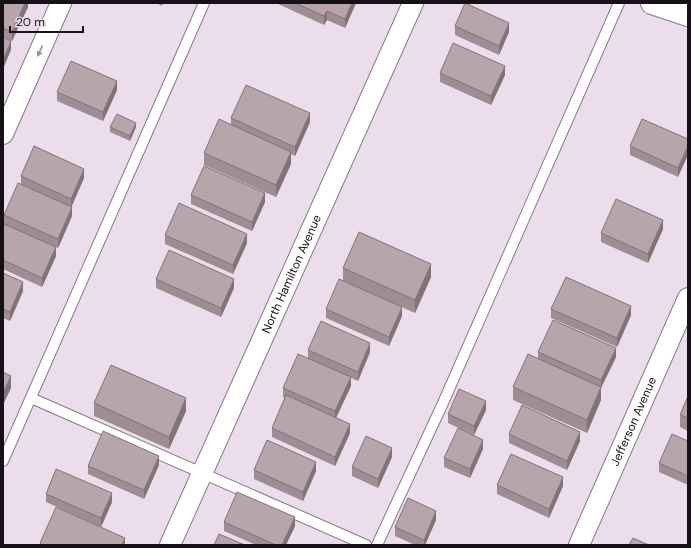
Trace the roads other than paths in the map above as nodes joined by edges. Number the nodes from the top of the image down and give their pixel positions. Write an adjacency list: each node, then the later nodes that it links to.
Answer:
1 (61, 3): 7 (street, one-way to 7)
2 (204, 3): 9 (lane)
3 (413, 3): 11 (street, North Hamilton Avenue)
4 (619, 3): 14 (lane)
5 (652, 3): 6 (main road)
6 (688, 15)
7 (3, 134)
8 (688, 298): 15 (street, Jefferson Avenue)
9 (31, 398): 10 (lane); 11 (lane)
10 (3, 461)
11 (202, 473): 12 (street, North Hamilton Avenue); 13 (lane)
12 (170, 545)
13 (366, 545)
14 (377, 545)
15 (579, 545)

